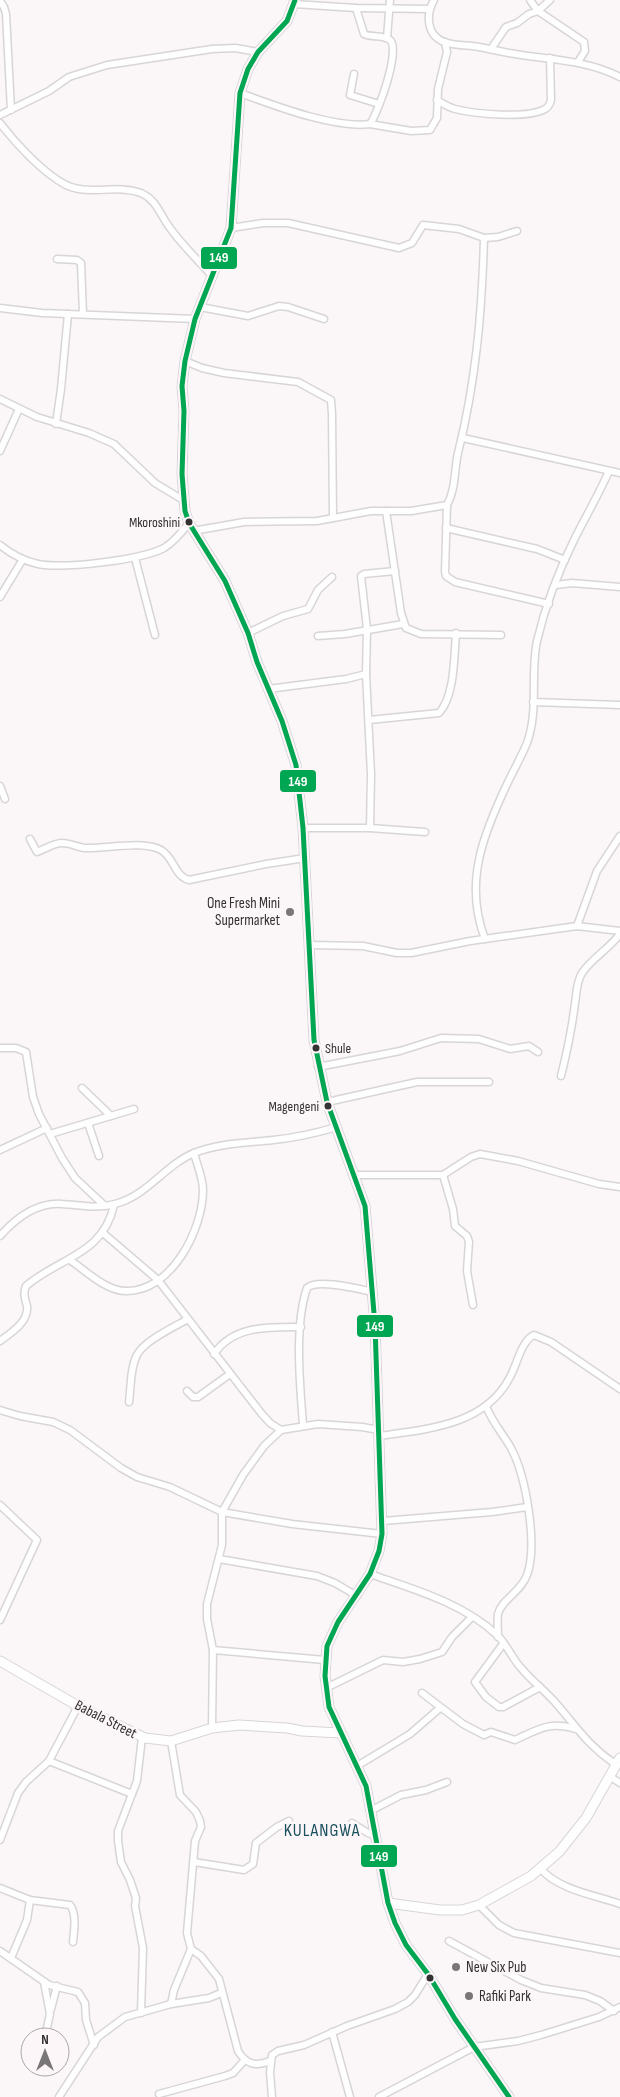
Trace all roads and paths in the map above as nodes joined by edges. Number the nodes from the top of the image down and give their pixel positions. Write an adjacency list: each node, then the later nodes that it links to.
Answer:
1 (390, 0): 8 (street)
2 (434, 0): 9 (street)
3 (530, 0): 10 (street)
4 (550, 0): 10 (street)
5 (1, 1): 24 (street)
6 (295, 2): 7 (street); 15 (main road)
7 (356, 8): 8 (street); 11 (street)
8 (390, 8): 9 (street); 11 (street)
9 (430, 9): 12 (street)
10 (536, 10): 14 (street); 18 (street)
11 (386, 38): 23 (street)
12 (445, 42): 13 (street); 16 (street)
13 (456, 44): 14 (street); 16 (street)
14 (491, 49): 17 (street)
15 (258, 52): 21 (main road); 24 (street)
16 (447, 52): 22 (street)
17 (550, 58): 18 (street); 22 (street)
18 (578, 62): 20 (street)
19 (354, 74): 23 (street)
20 (620, 77)
21 (240, 93): 27 (street); 28 (main road)
22 (437, 100): 27 (street)
23 (380, 104): 27 (street)
24 (11, 110): 25 (street)
25 (0, 115)
26 (0, 123): 32 (street)
27 (370, 124)
28 (231, 228): 30 (street); 32 (main road)
29 (517, 230): 30 (street)
30 (484, 238): 43 (street)
31 (57, 259): 36 (street)
32 (212, 276): 33 (main road)
33 (200, 307): 37 (main road); 38 (street)
34 (0, 308): 35 (street)
35 (68, 314): 36 (street); 42 (street)
36 (83, 314): 37 (street)
37 (195, 319): 39 (main road)
38 (324, 319)
39 (185, 361): 47 (main road); 50 (street)
40 (0, 399): 41 (street)
41 (19, 409): 42 (street); 44 (street)
42 (56, 424): 47 (street)
43 (463, 438): 45 (street); 48 (street)
44 (0, 451)
45 (609, 471): 46 (street); 56 (street)
46 (620, 472)
47 (183, 500): 51 (main road)
48 (447, 505): 49 (street); 52 (street)
49 (386, 511): 50 (street); 57 (street)
50 (333, 518): 51 (street)
51 (191, 527): 54 (street); 65 (main road)
52 (446, 528): 56 (street); 62 (street)
53 (0, 546): 55 (street)
54 (135, 558): 55 (street); 67 (street)
55 (23, 559): 61 (street)
56 (565, 560): 59 (street)
57 (396, 571): 63 (street); 64 (street)
58 (332, 577): 65 (street)
59 (556, 585): 60 (street); 62 (street)
60 (620, 587)
61 (0, 597)
62 (549, 604): 72 (street)
63 (403, 624): 64 (street); 66 (street)
64 (367, 629): 69 (street); 70 (street)
65 (248, 633): 71 (main road)
66 (456, 634): 68 (street); 74 (street)
67 (155, 635)
68 (501, 635)
69 (318, 636)
70 (366, 674): 71 (street); 74 (street)
71 (268, 689): 77 (main road)
72 (533, 702): 73 (street); 85 (street)
73 (620, 705)
74 (369, 720): 78 (street)
75 (0, 786): 76 (street)
76 (5, 799)
77 (303, 828): 78 (street); 82 (main road)
78 (370, 828): 79 (street)
79 (426, 832)
80 (30, 839): 82 (street)
81 (619, 839): 83 (street)
82 (305, 858): 86 (main road)
83 (577, 926): 84 (street); 85 (street)
84 (620, 932): 90 (street)
85 (485, 939): 86 (street)
86 (308, 945): 89 (main road)
87 (0, 1048): 98 (street)
88 (538, 1052): 89 (street)
89 (318, 1066): 93 (main road)
90 (561, 1076)
91 (489, 1082): 93 (street)
92 (82, 1088): 95 (street)
93 (327, 1102): 97 (main road)
94 (134, 1109): 95 (street)
95 (110, 1116): 96 (street)
96 (88, 1123): 98 (street); 101 (street)
97 (337, 1127): 100 (street); 103 (main road)
98 (48, 1131): 99 (street); 106 (street)
99 (0, 1150)
100 (194, 1153): 105 (street); 110 (street)
101 (99, 1156)
102 (443, 1174): 103 (street); 104 (street); 112 (street)
103 (355, 1175): 111 (main road)
104 (620, 1187)
105 (114, 1204): 106 (street); 107 (street)
106 (105, 1206): 108 (street)
107 (103, 1233): 109 (street); 110 (street)
108 (0, 1236)
109 (70, 1260): 110 (street); 115 (street)
110 (158, 1280): 113 (street)
111 (373, 1292): 114 (street); 125 (main road)
112 (473, 1306)
113 (188, 1319): 116 (street); 120 (street)
114 (301, 1327): 116 (street); 123 (street)
115 (0, 1341)
116 (214, 1354): 117 (street)
117 (230, 1374): 119 (street); 124 (street)
118 (620, 1388): 121 (street)
119 (187, 1391)
120 (129, 1402)
121 (486, 1406): 125 (street); 127 (street)
122 (0, 1410): 128 (street)
123 (303, 1425): 124 (street); 125 (street)
124 (281, 1430): 128 (street)
125 (379, 1433): 129 (main road)
126 (0, 1506): 135 (street)
127 (527, 1507): 129 (street); 136 (street)
128 (222, 1512): 130 (street); 131 (street)
129 (383, 1521): 130 (main road)
130 (382, 1534): 132 (main road)
131 (219, 1559): 133 (street); 138 (street)
132 (370, 1574): 133 (main road); 134 (street)
133 (356, 1596): 140 (main road)
134 (472, 1617): 136 (street); 142 (street)
135 (0, 1620)
136 (498, 1637): 137 (street)
137 (503, 1644): 141 (street); 141 (street)
138 (213, 1650): 140 (street); 146 (street)
139 (0, 1660): 144 (main road, Babala Street)
140 (325, 1660): 142 (main road)
141 (540, 1687): 147 (street)
142 (326, 1688): 148 (main road)
143 (422, 1693): 145 (street)
144 (78, 1706): 149 (main road, Babala Street); 151 (street)
145 (440, 1708): 147 (street); 153 (street)
146 (212, 1728): 148 (main road, Babala Street); 150 (main road, Babala Street)
147 (576, 1729): 152 (street)
148 (340, 1733): 153 (main road)
149 (142, 1737): 150 (main road, Babala Street); 157 (street)
150 (171, 1741): 163 (street)
151 (49, 1761): 157 (street); 162 (street)
152 (618, 1761): 154 (main road)
153 (357, 1766): 158 (main road)
154 (609, 1776): 156 (street); 164 (main road)
155 (447, 1782): 158 (street)
156 (620, 1783)
157 (132, 1794): 183 (street)
158 (372, 1810): 161 (main road)
159 (289, 1821): 163 (street)
160 (352, 1823): 161 (street)
161 (375, 1835): 167 (main road)
162 (0, 1840)
163 (194, 1862): 172 (street)
164 (540, 1868): 168 (street); 169 (main road)
165 (0, 1888): 166 (street)
166 (30, 1900): 171 (street); 175 (street)
167 (388, 1903): 169 (main road); 176 (main road)
168 (620, 1904)
169 (479, 1905): 174 (street)
170 (449, 1940): 182 (street)
171 (73, 1942)
172 (191, 1949): 179 (street); 180 (street)
173 (0, 1951): 175 (street)
174 (620, 1953)
175 (11, 1958): 177 (street)
176 (428, 1974): 186 (street); 188 (main road)
177 (44, 1982): 178 (street); 184 (street)
178 (57, 1986): 184 (street); 187 (street)
179 (221, 1992): 180 (street); 189 (street)
180 (171, 2004): 183 (street)
181 (620, 2007): 182 (street)
182 (614, 2011): 188 (street)
183 (141, 2013): 187 (street)
184 (50, 2014): 185 (street)
185 (47, 2027)
186 (332, 2032): 190 (street); 194 (street)
187 (94, 2045): 192 (street)
188 (474, 2047): 195 (street); 196 (main road)
189 (244, 2061): 190 (street); 191 (street)
190 (270, 2061): 193 (street)
191 (159, 2094)
192 (59, 2097)
193 (272, 2097)
194 (350, 2097)
195 (379, 2097)
196 (509, 2097)

